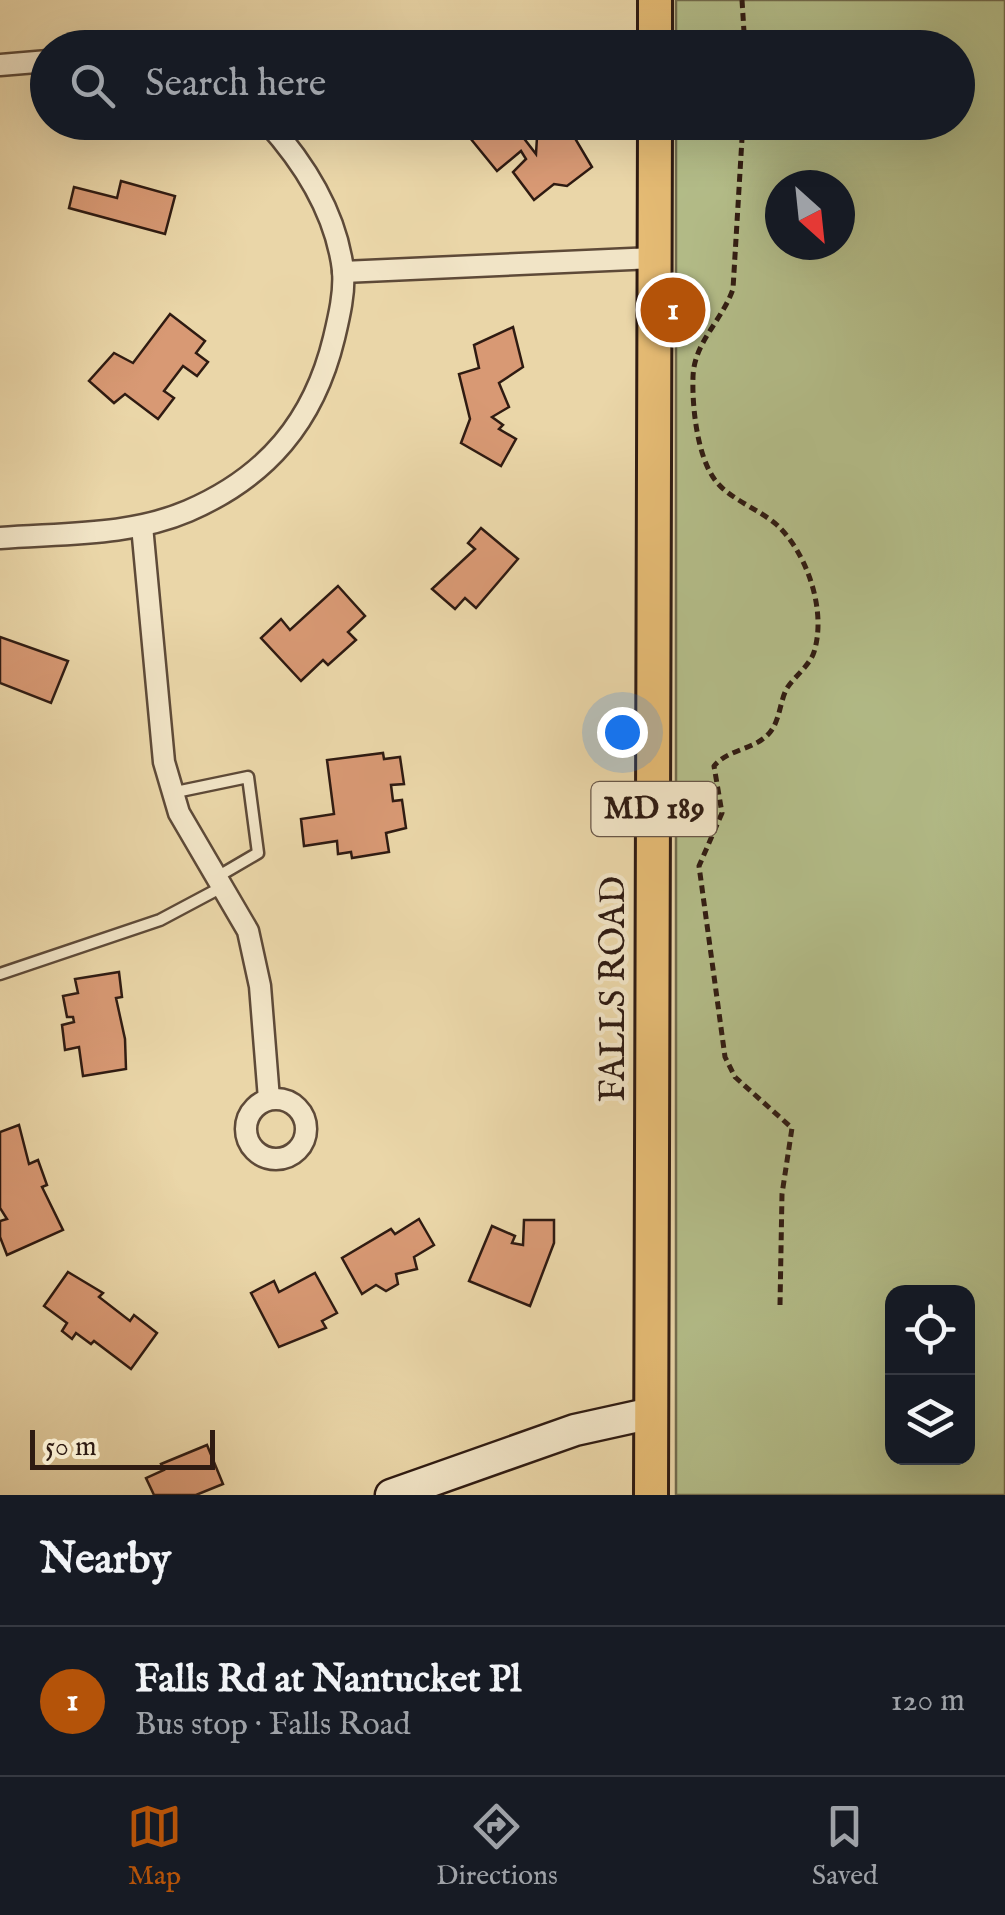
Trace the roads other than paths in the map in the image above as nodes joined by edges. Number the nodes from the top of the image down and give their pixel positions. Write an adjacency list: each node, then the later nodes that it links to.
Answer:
1 (656, 0): 2 (main road)
2 (655, 30)
3 (30, 62): 4 (street)
4 (0, 65)
5 (283, 140): 8 (street)
6 (655, 140): 7 (main road, FALLS ROAD / MD 189)
7 (654, 258): 8 (street); 15 (main road, FALLS ROAD / MD 189)
8 (343, 272): 9 (street)
9 (142, 526): 10 (street); 11 (street)
10 (0, 538)
11 (171, 792): 12 (street); 12 (lane)
12 (220, 882): 13 (lane); 14 (street)
13 (0, 974)
14 (270, 1099)
15 (652, 1412): 16 (street); 17 (main road, FALLS ROAD / MD 189)
16 (390, 1495)
17 (651, 1495)

